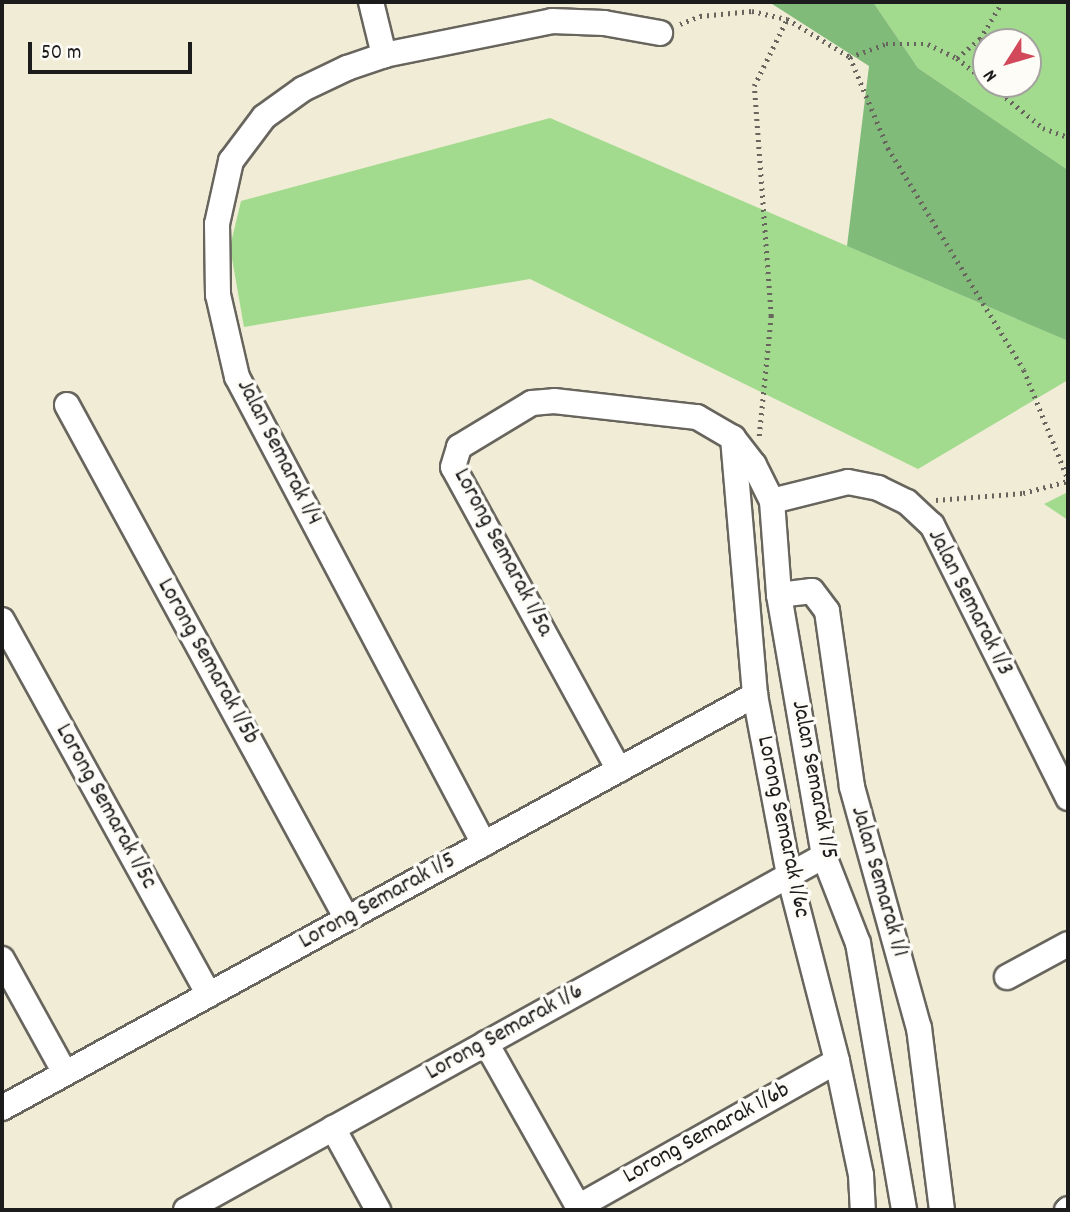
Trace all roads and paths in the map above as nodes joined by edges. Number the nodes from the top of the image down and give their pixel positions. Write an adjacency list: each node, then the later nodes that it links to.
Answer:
1 (371, 2): 6 (street)
2 (1002, 2): 8 (path)
3 (550, 12): 5 (street, Jalan Semarak 1/4); 6 (street, Jalan Semarak 1/4)
4 (787, 19): 5 (path); 7 (path); 12 (path)
5 (660, 33)
6 (384, 55): 21 (street, Jalan Semarak 1/4)
7 (850, 57): 8 (path); 13 (path)
8 (957, 58): 9 (path)
9 (1068, 137)
10 (67, 405): 24 (street, Lorong Semarak 1/5b)
11 (733, 438): 12 (street, Jalan Semarak 1/5); 18 (street, Lorong Semarak 1/6c); 19 (street, Lorong Semarak 1/5a)
12 (754, 465): 14 (street, Jalan Semarak 1/5)
13 (1068, 480): 15 (path)
14 (772, 501): 15 (street, Jalan Semarak 1/3); 16 (street, Jalan Semarak 1/5)
15 (907, 502): 20 (street, Jalan Semarak 1/3)
16 (779, 595): 22 (street, Jalan Semarak 1/5); 39 (street, Jalan Semarak 1/1)
17 (2, 620): 28 (street, Lorong Semarak 1/5c)
18 (755, 695): 19 (street, Lorong Semarak 1/5); 23 (street, Lorong Semarak 1/6c)
19 (619, 770): 21 (street, Lorong Semarak 1/5)
20 (1068, 798)
21 (484, 844): 24 (street, Lorong Semarak 1/5)
22 (824, 856): 23 (street, Lorong Semarak 1/6); 38 (street, Jalan Semarak 1/5)
23 (789, 875): 29 (street, Lorong Semarak 1/6); 30 (street, Lorong Semarak 1/6c)
24 (347, 919): 28 (street, Lorong Semarak 1/5)
25 (1068, 944): 27 (street)
26 (2, 959): 31 (street)
27 (1007, 977)
28 (209, 995): 31 (street, Lorong Semarak 1/5)
29 (486, 1043): 33 (street, Lorong Semarak 1/6); 34 (street)
30 (837, 1061): 34 (street, Lorong Semarak 1/6b); 37 (street, Lorong Semarak 1/6c)
31 (65, 1073): 32 (street, Lorong Semarak 1/5)
32 (2, 1108)
33 (333, 1128): 35 (street, Lorong Semarak 1/6); 36 (street)
34 (579, 1208)
35 (186, 1210)
36 (378, 1210)
37 (863, 1210)
38 (904, 1210)
39 (942, 1210)

